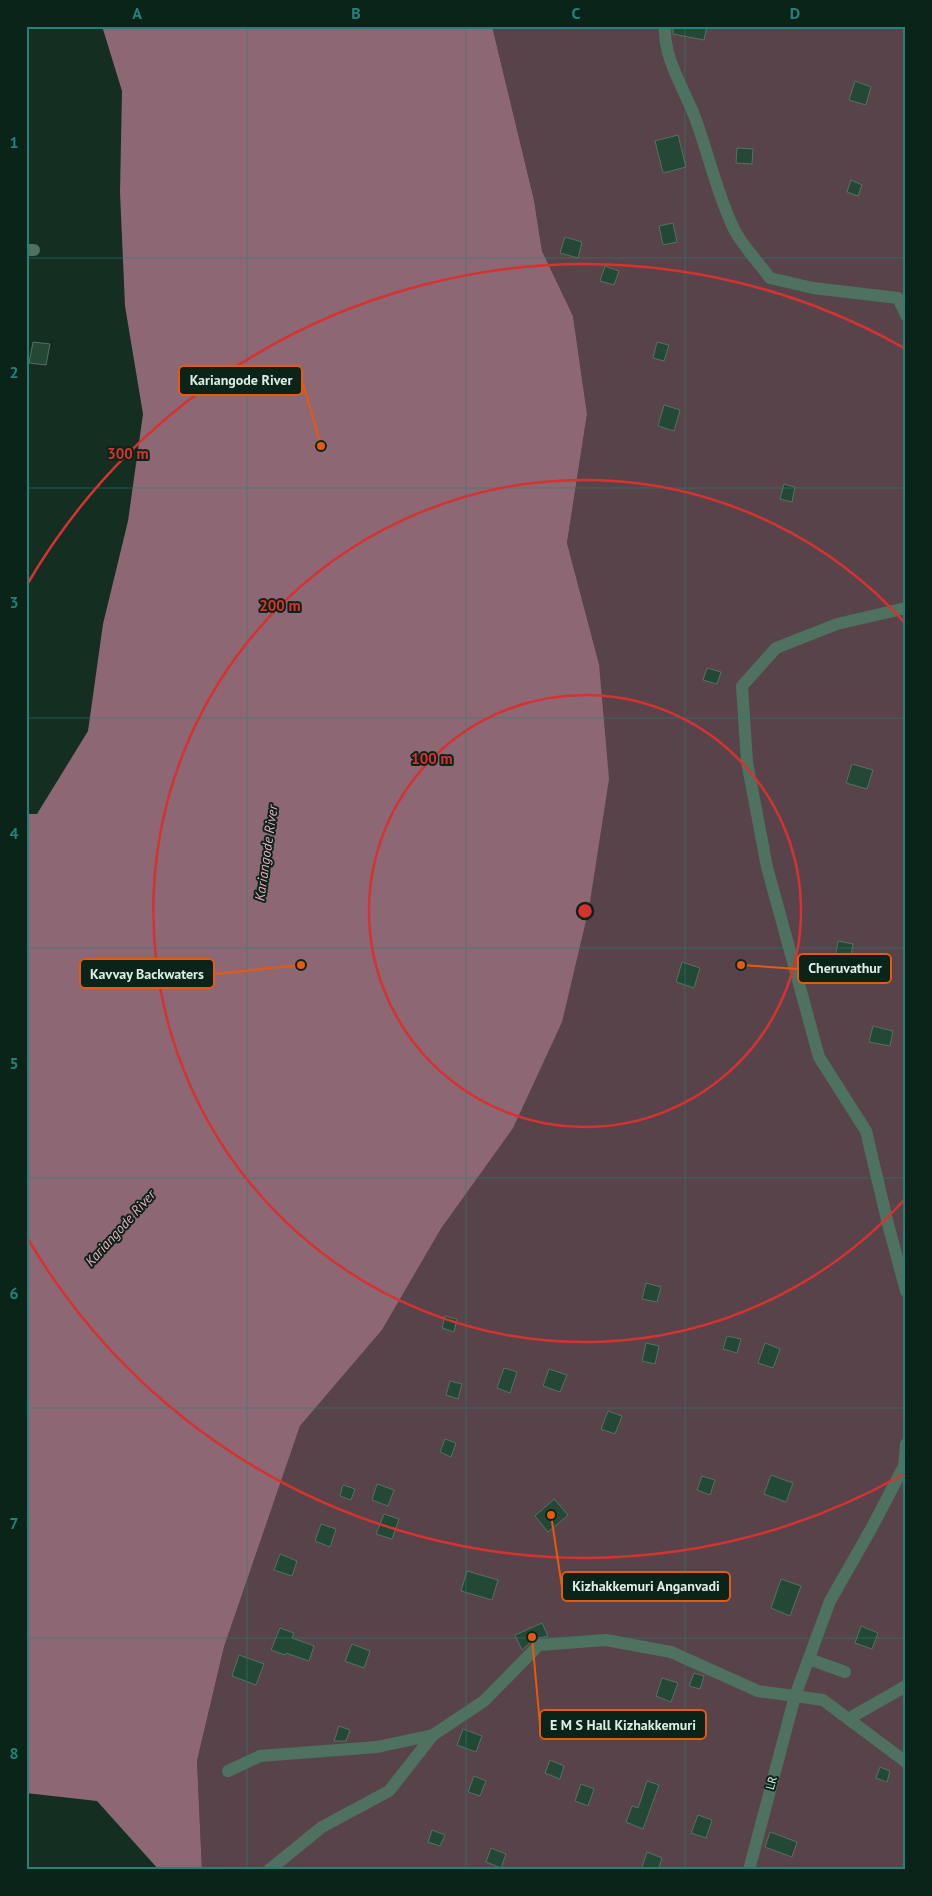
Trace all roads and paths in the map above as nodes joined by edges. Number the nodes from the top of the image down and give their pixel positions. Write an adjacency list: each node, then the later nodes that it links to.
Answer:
1 (665, 26): 2 (street)
2 (906, 315)
3 (906, 608): 4 (street)
4 (906, 1291)
5 (906, 1444): 6 (street, LR)
6 (809, 1659): 7 (street); 9 (street, LR)
7 (845, 1672)
8 (906, 1686): 10 (street)
9 (795, 1696): 10 (street); 11 (street); 15 (street, LR)
10 (848, 1719): 12 (street)
11 (433, 1735): 13 (street); 14 (street)
12 (906, 1762)
13 (228, 1772)
14 (269, 1870)
15 (749, 1870)

